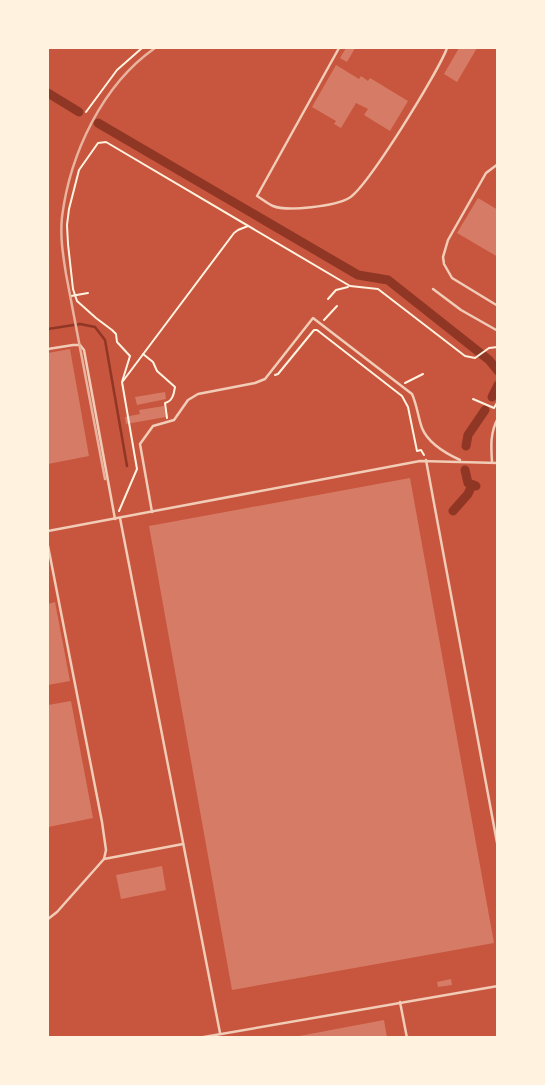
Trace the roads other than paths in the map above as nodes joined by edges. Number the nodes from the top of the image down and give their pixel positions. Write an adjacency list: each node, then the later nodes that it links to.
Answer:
1 (340, 48): 2 (lane)
2 (447, 48)
3 (498, 164): 5 (lane)
4 (433, 289): 6 (lane)
5 (498, 306)
6 (498, 331)
7 (48, 349): 15 (lane)
8 (498, 418): 11 (lane)
9 (426, 460): 10 (lane); 13 (lane); 19 (lane)
10 (460, 460): 11 (lane); 13 (lane)
11 (492, 462): 12 (lane)
12 (498, 462)
13 (152, 512): 14 (lane)
14 (120, 518): 15 (lane); 18 (lane)
15 (115, 519): 16 (lane)
16 (48, 531)
17 (48, 546): 20 (lane)
18 (183, 844): 20 (lane); 24 (lane)
19 (498, 848)
20 (104, 859): 21 (lane)
21 (48, 919)
22 (498, 986): 23 (lane)
23 (400, 1002): 24 (lane); 26 (lane)
24 (220, 1033): 25 (lane)
25 (198, 1038)
26 (407, 1038)

